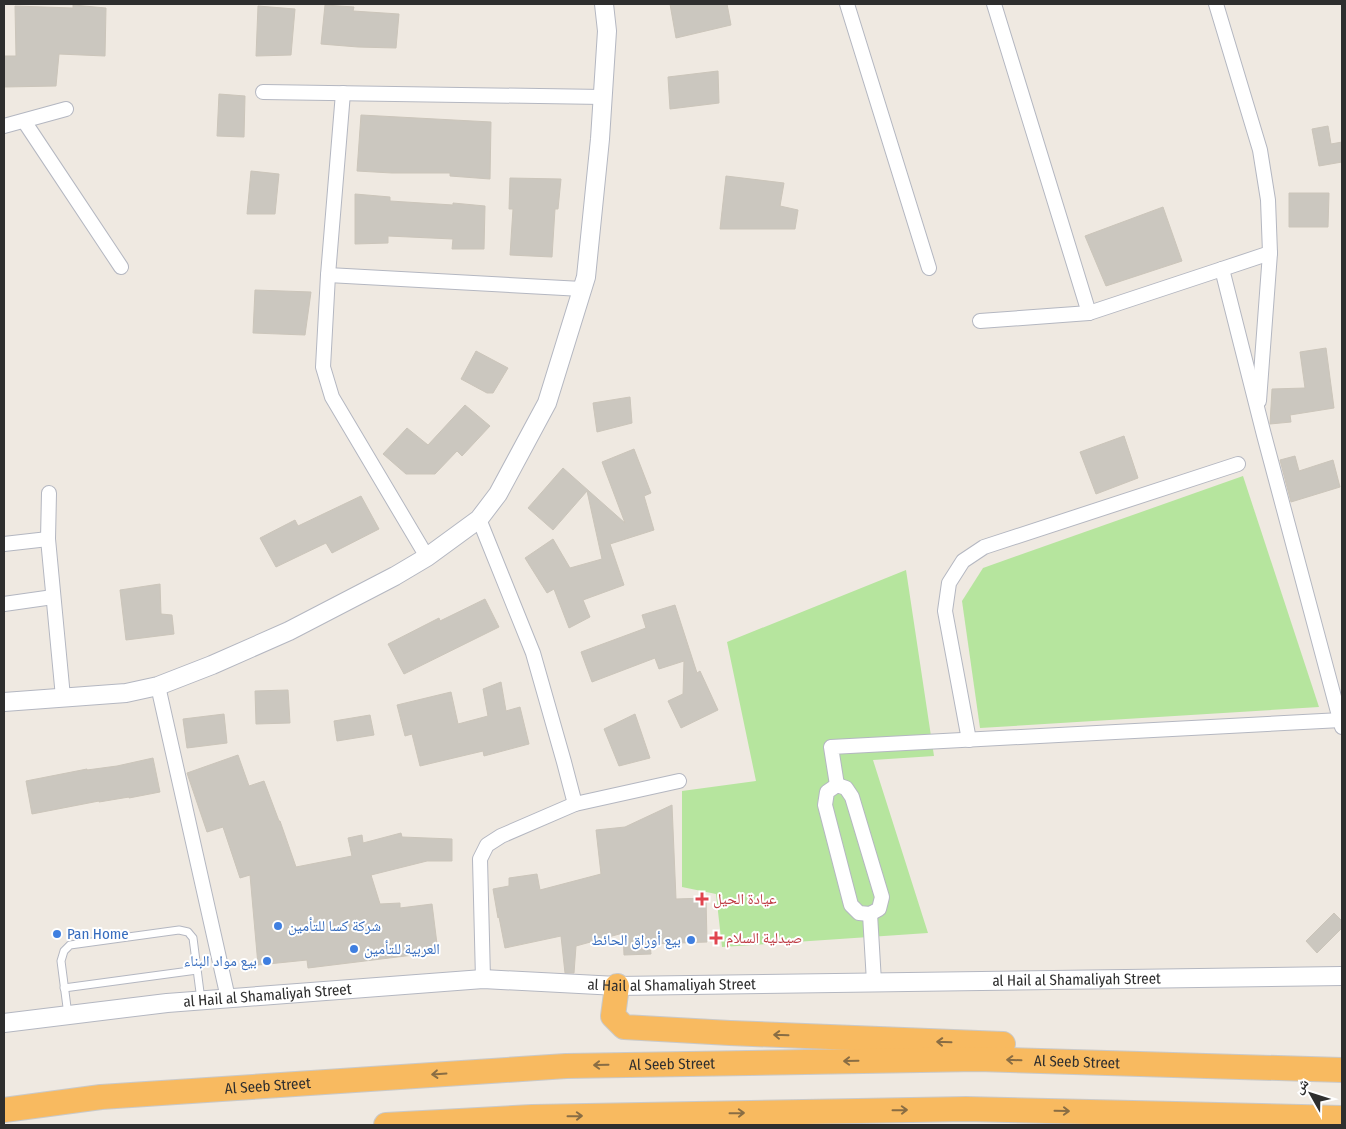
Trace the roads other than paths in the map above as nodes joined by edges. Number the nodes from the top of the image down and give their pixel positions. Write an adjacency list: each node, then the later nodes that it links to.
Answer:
1 (604, 4): 7 (street)
2 (847, 4): 13 (street)
3 (994, 4): 17 (street)
4 (1216, 4): 11 (street)
5 (263, 92): 6 (street)
6 (343, 93): 7 (street); 15 (street)
7 (603, 97): 16 (street)
8 (66, 109): 9 (street)
9 (24, 121): 10 (street); 12 (street)
10 (4, 126)
11 (1270, 253): 14 (street); 19 (street)
12 (121, 267)
13 (929, 268)
14 (1222, 268): 17 (street); 19 (street)
15 (328, 275): 16 (street); 25 (street)
16 (582, 289): 22 (street)
17 (1089, 313): 18 (street)
18 (980, 321)
19 (1258, 412): 31 (street)
20 (1238, 464): 32 (street)
21 (49, 493): 23 (street)
22 (479, 519): 25 (street); 35 (street)
23 (48, 539): 24 (street); 26 (street)
24 (4, 544)
25 (427, 557): 28 (street)
26 (53, 596): 27 (street); 29 (street)
27 (4, 604)
28 (158, 686): 29 (street); 43 (street)
29 (64, 698): 30 (street)
30 (4, 702)
31 (1341, 724): 32 (street)
32 (969, 740): 34 (street)
33 (679, 782): 35 (street)
34 (837, 785): 36 (street); 36 (street)
35 (574, 804): 39 (street)
36 (870, 914): 40 (street)
37 (197, 970): 42 (lane); 42 (lane); 44 (lane)
38 (1342, 976): 40 (street, al Hail al Shamaliyah Street)
39 (483, 979): 41 (street, al Hail al Shamaliyah Street); 43 (street, al Hail al Shamaliyah Street)
40 (874, 982): 41 (street, al Hail al Shamaliyah Street)
41 (616, 986): 47 (highway, one-way to 41)
42 (64, 988): 45 (lane)
43 (228, 998): 44 (street, al Hail al Shamaliyah Street)
44 (201, 1000): 45 (street, al Hail al Shamaliyah Street)
45 (68, 1015): 46 (street, al Hail al Shamaliyah Street)
46 (4, 1022)
47 (1342, 1057)
48 (1342, 1070): 49 (highway, Al Seeb Street, one-way to 49)
49 (4, 1110)
50 (1342, 1118): 51 (highway, one-way to 50)
51 (386, 1125)

